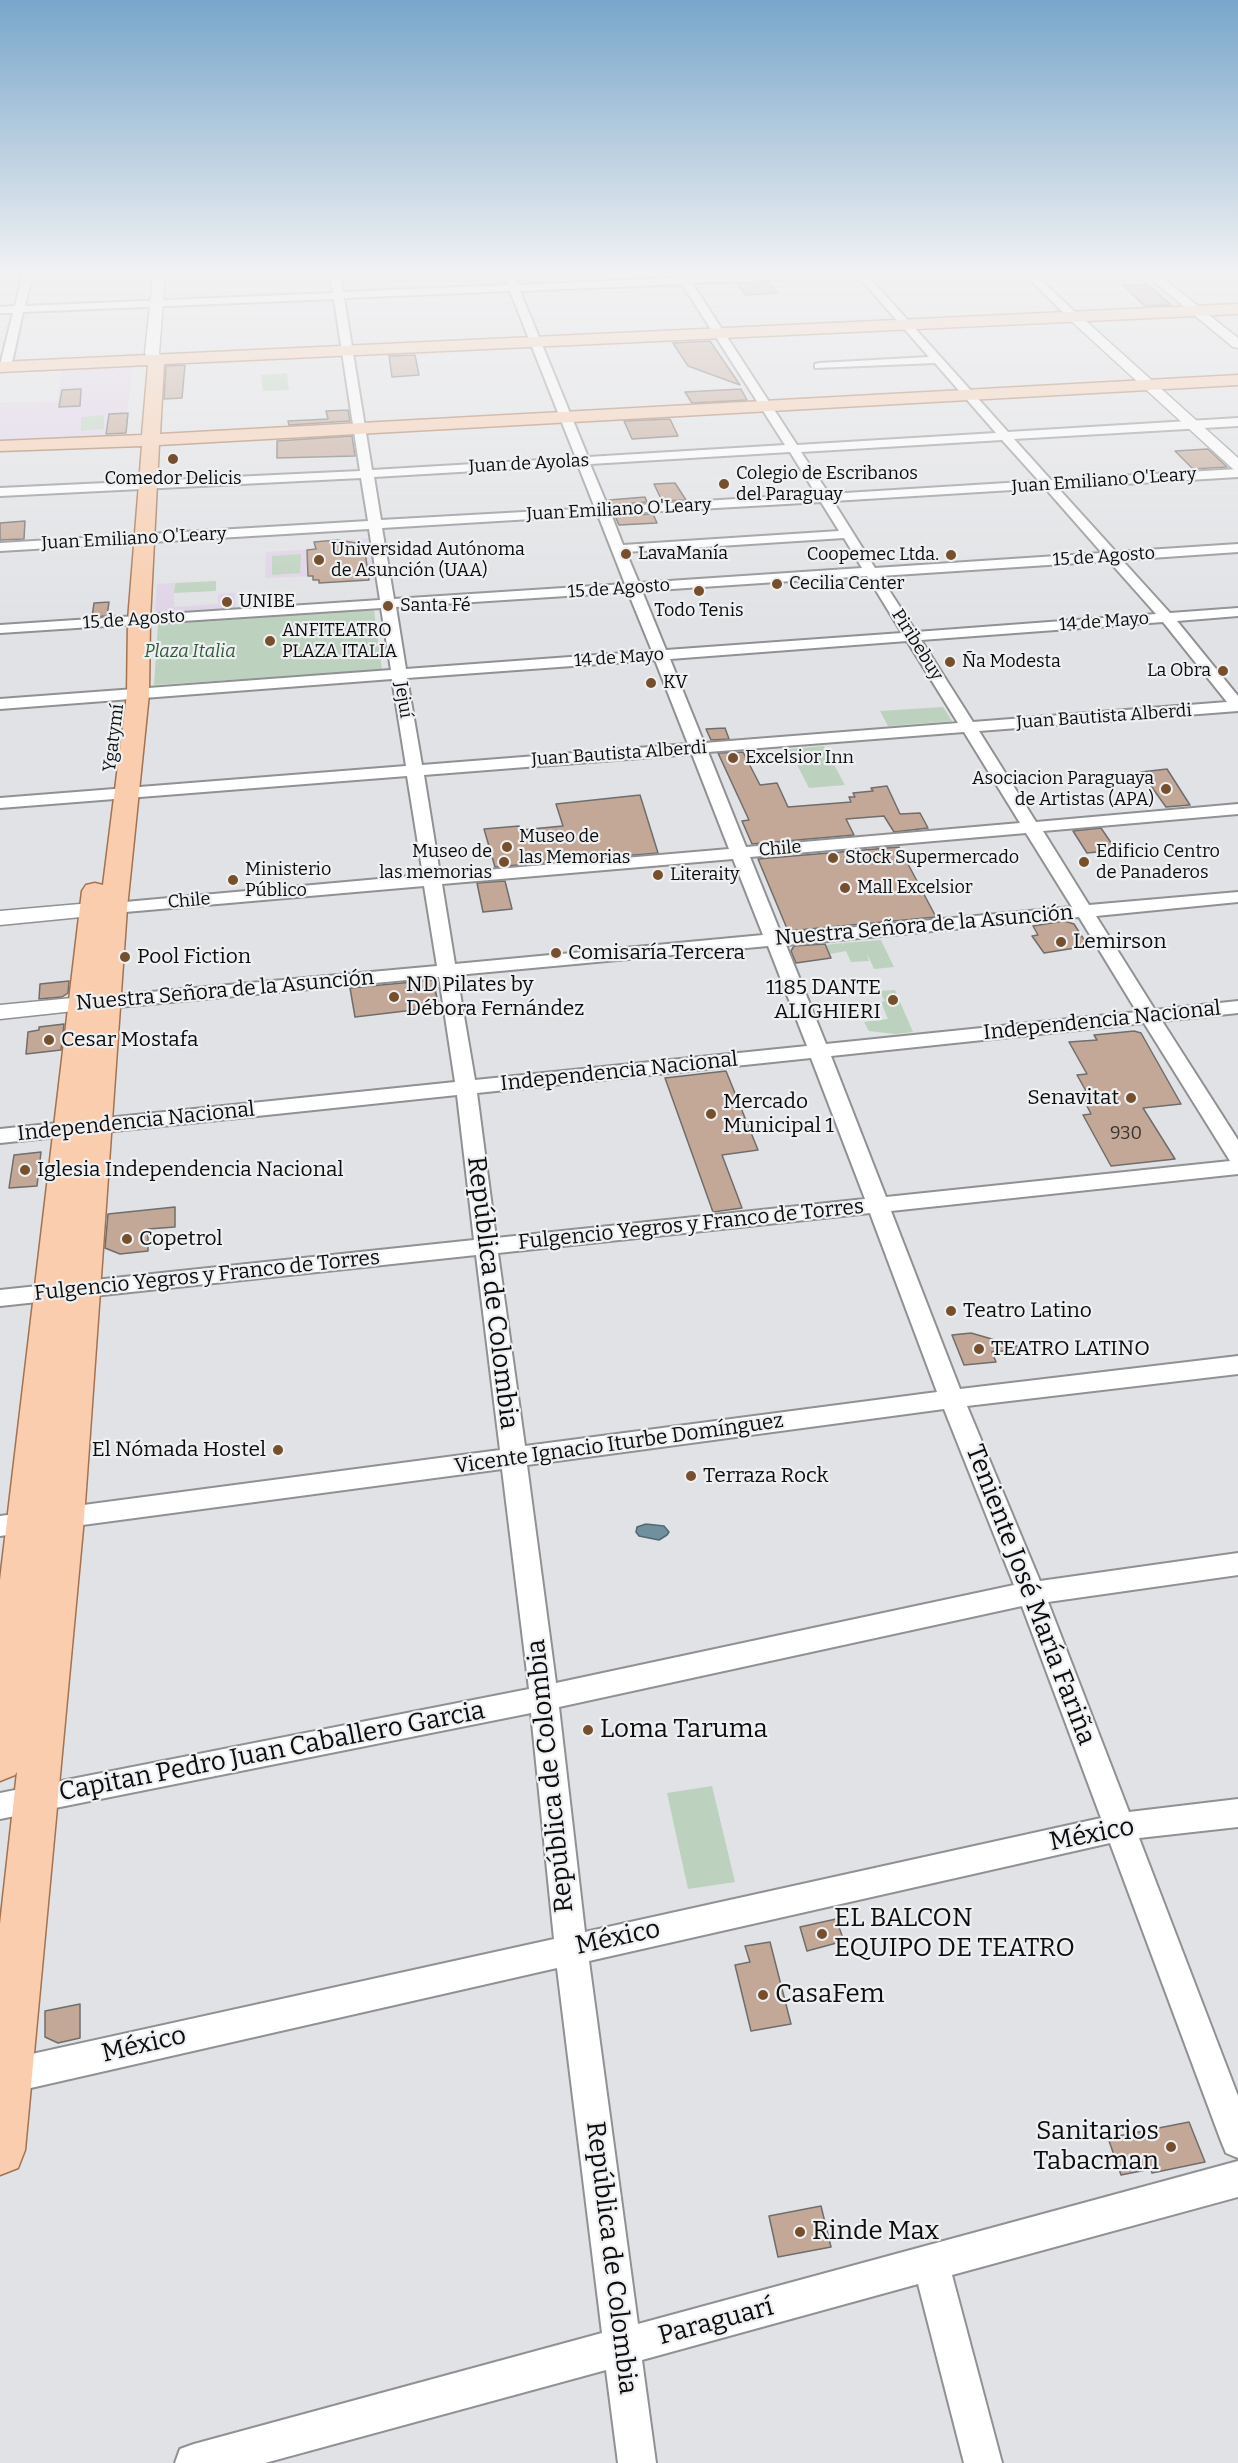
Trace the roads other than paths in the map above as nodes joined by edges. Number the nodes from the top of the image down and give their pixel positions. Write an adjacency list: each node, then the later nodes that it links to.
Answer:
1 (148, 391): 15 (main road, Ygatymí)
2 (353, 391): 13 (street, Jejuí)
3 (556, 391): 10 (street, Teniente José María Fariña)
4 (755, 391): 9 (street, Piribebuy)
5 (965, 391): 8 (street)
6 (1041, 391): 8 (main road)
7 (1156, 391): 12 (street)
8 (968, 395): 9 (main road); 14 (street)
9 (765, 406): 10 (main road); 17 (street, Piribebuy)
10 (566, 417): 13 (main road); 18 (street, Teniente José María Fariña)
11 (1238, 422): 12 (street, Juan de Ayolas)
12 (1193, 425): 14 (street, Juan de Ayolas); 19 (street)
13 (359, 429): 15 (main road); 21 (street, Jejuí)
14 (1003, 436): 17 (street, Juan de Ayolas); 23 (street)
15 (144, 440): 16 (main road); 22 (main road, Ygatymí)
16 (0, 446)
17 (792, 448): 18 (street, Juan de Ayolas); 25 (street, Piribebuy)
18 (583, 461): 21 (street, Juan de Ayolas); 26 (street, Teniente José María Fariña)
19 (1238, 466)
20 (1238, 473): 23 (street, Juan Emiliano O'Leary)
21 (367, 474): 22 (street, Juan de Ayolas); 27 (street, Jejuí)
22 (140, 484): 24 (street, Juan de Ayolas); 29 (main road, Ygatymí)
23 (1048, 485): 25 (street, Juan Emiliano O'Leary); 33 (street)
24 (0, 492)
25 (825, 498): 26 (street, Juan Emiliano O'Leary); 28 (street, Piribebuy)
26 (603, 511): 27 (street, Juan Emiliano O'Leary); 32 (street, Teniente José María Fariña)
27 (375, 525): 29 (street, Juan Emiliano O'Leary); 36 (street, Jejuí)
28 (847, 534): 32 (street); 34 (street, Piribebuy)
29 (136, 539): 30 (street, Juan Emiliano O'Leary); 39 (main road, Ygatymí)
30 (0, 547)
31 (1238, 548): 33 (street, 15 de Agosto)
32 (618, 549): 35 (street, Teniente José María Fariña)
33 (1112, 556): 34 (street, 15 de Agosto); 38 (street)
34 (871, 572): 35 (street, 15 de Agosto); 41 (street, Piribebuy)
35 (634, 588): 36 (street, 15 de Agosto); 42 (street, Teniente José María Fariña)
36 (388, 604): 39 (street, 15 de Agosto); 43 (street, Jejuí)
37 (1238, 612): 38 (street, 14 de Mayo)
38 (1167, 618): 41 (street, 14 de Mayo); 46 (street)
39 (130, 620): 40 (street, 15 de Agosto); 44 (main road, Ygatymí)
40 (0, 629)
41 (911, 637): 42 (street, 14 de Mayo); 47 (street, Piribebuy)
42 (661, 655): 43 (street, 14 de Mayo); 48 (street, Teniente José María Fariña)
43 (399, 675): 44 (street, 14 de Mayo); 49 (street, Jejuí)
44 (129, 694): 45 (street, 14 de Mayo); 50 (main road, Ygatymí)
45 (0, 704)
46 (1238, 706): 47 (street, Juan Bautista Alberdi)
47 (968, 727): 48 (street, Juan Bautista Alberdi); 53 (street, Piribebuy)
48 (698, 748): 49 (street, Juan Bautista Alberdi); 54 (street, Teniente José María Fariña)
49 (414, 770): 50 (street, Juan Bautista Alberdi); 55 (street, Jejuí)
50 (118, 793): 51 (street, Juan Bautista Alberdi); 57 (main road, Ygatymí)
51 (0, 802)
52 (1238, 809): 53 (street, Chile)
53 (1029, 826): 54 (street, Chile); 58 (street, Piribebuy)
54 (740, 852): 55 (street, Chile); 60 (street, Teniente José María Fariña)
55 (432, 881): 57 (street, Chile); 61 (street, Jejuí)
56 (1238, 897): 58 (street, Nuestra Señora de la Asunción)
57 (103, 909): 59 (street, Chile); 62 (main road, Ygatymí)
58 (1083, 911): 60 (street, Nuestra Señora de la Asunción); 65 (street, Piribebuy)
59 (0, 918)
60 (775, 940): 61 (street, Nuestra Señora de la Asunción); 66 (street, Teniente José María Fariña)
61 (447, 970): 62 (street, Nuestra Señora de la Asunción); 67 (street, Jejuí)
62 (94, 1003): 64 (street, Nuestra Señora de la Asunción); 68 (main road, Ygatymí)
63 (1238, 1007): 65 (street, Independencia Nacional)
64 (0, 1011)
65 (1148, 1017): 66 (street, Independencia Nacional); 70 (street, Piribebuy)
66 (819, 1051): 67 (street, Independencia Nacional); 72 (street, Teniente José María Fariña)
67 (466, 1088): 68 (street, Independencia Nacional); 73 (street, República de Colombia)
68 (82, 1127): 69 (street, Independencia Nacional); 74 (main road, Ygatymí)
69 (0, 1136)
70 (1238, 1157)
71 (1238, 1167): 72 (street, Fulgencio Yegros y Franco de Torres)
72 (878, 1205): 73 (street, Fulgencio Yegros y Franco de Torres); 77 (street, Teniente José María Fariña)
73 (486, 1247): 74 (street, Fulgencio Yegros y Franco de Torres); 78 (street, República de Colombia)
74 (67, 1290): 75 (street, Fulgencio Yegros y Franco de Torres); 79 (main road, Ygatymí)
75 (0, 1298)
76 (1238, 1365): 77 (street, Vicente Ignacio Iturbe Domínguez)
77 (952, 1399): 78 (street, Vicente Ignacio Iturbe Domínguez); 81 (street, Teniente José María Fariña)
78 (513, 1459): 79 (street, Vicente Ignacio Iturbe Domínguez); 82 (street, República de Colombia)
79 (30, 1522): 83 (main road); 84 (main road)
80 (1238, 1564): 81 (street, Capitan Pedro Juan Caballero Garcia)
81 (1031, 1593): 82 (street, Capitan Pedro Juan Caballero Garcia); 86 (street, Teniente José María Fariña)
82 (544, 1698): 84 (street, Capitan Pedro Juan Caballero Garcia); 87 (street, República de Colombia)
83 (0, 1762)
84 (18, 1803): 88 (main road)
85 (1238, 1813): 86 (street, México)
86 (1120, 1827): 87 (street, México); 89 (street, Teniente José María Fariña)
87 (571, 1948): 88 (street, México); 93 (street, República de Colombia)
88 (4, 2077): 90 (main road)
89 (1238, 2141)
90 (0, 2150)
91 (1238, 2179): 92 (street, Paraguarí)
92 (931, 2262): 93 (street, Paraguarí); 96 (street)
93 (622, 2348): 94 (street, Paraguarí); 95 (street, República de Colombia)
94 (194, 2463)
95 (637, 2463)
96 (983, 2463)

